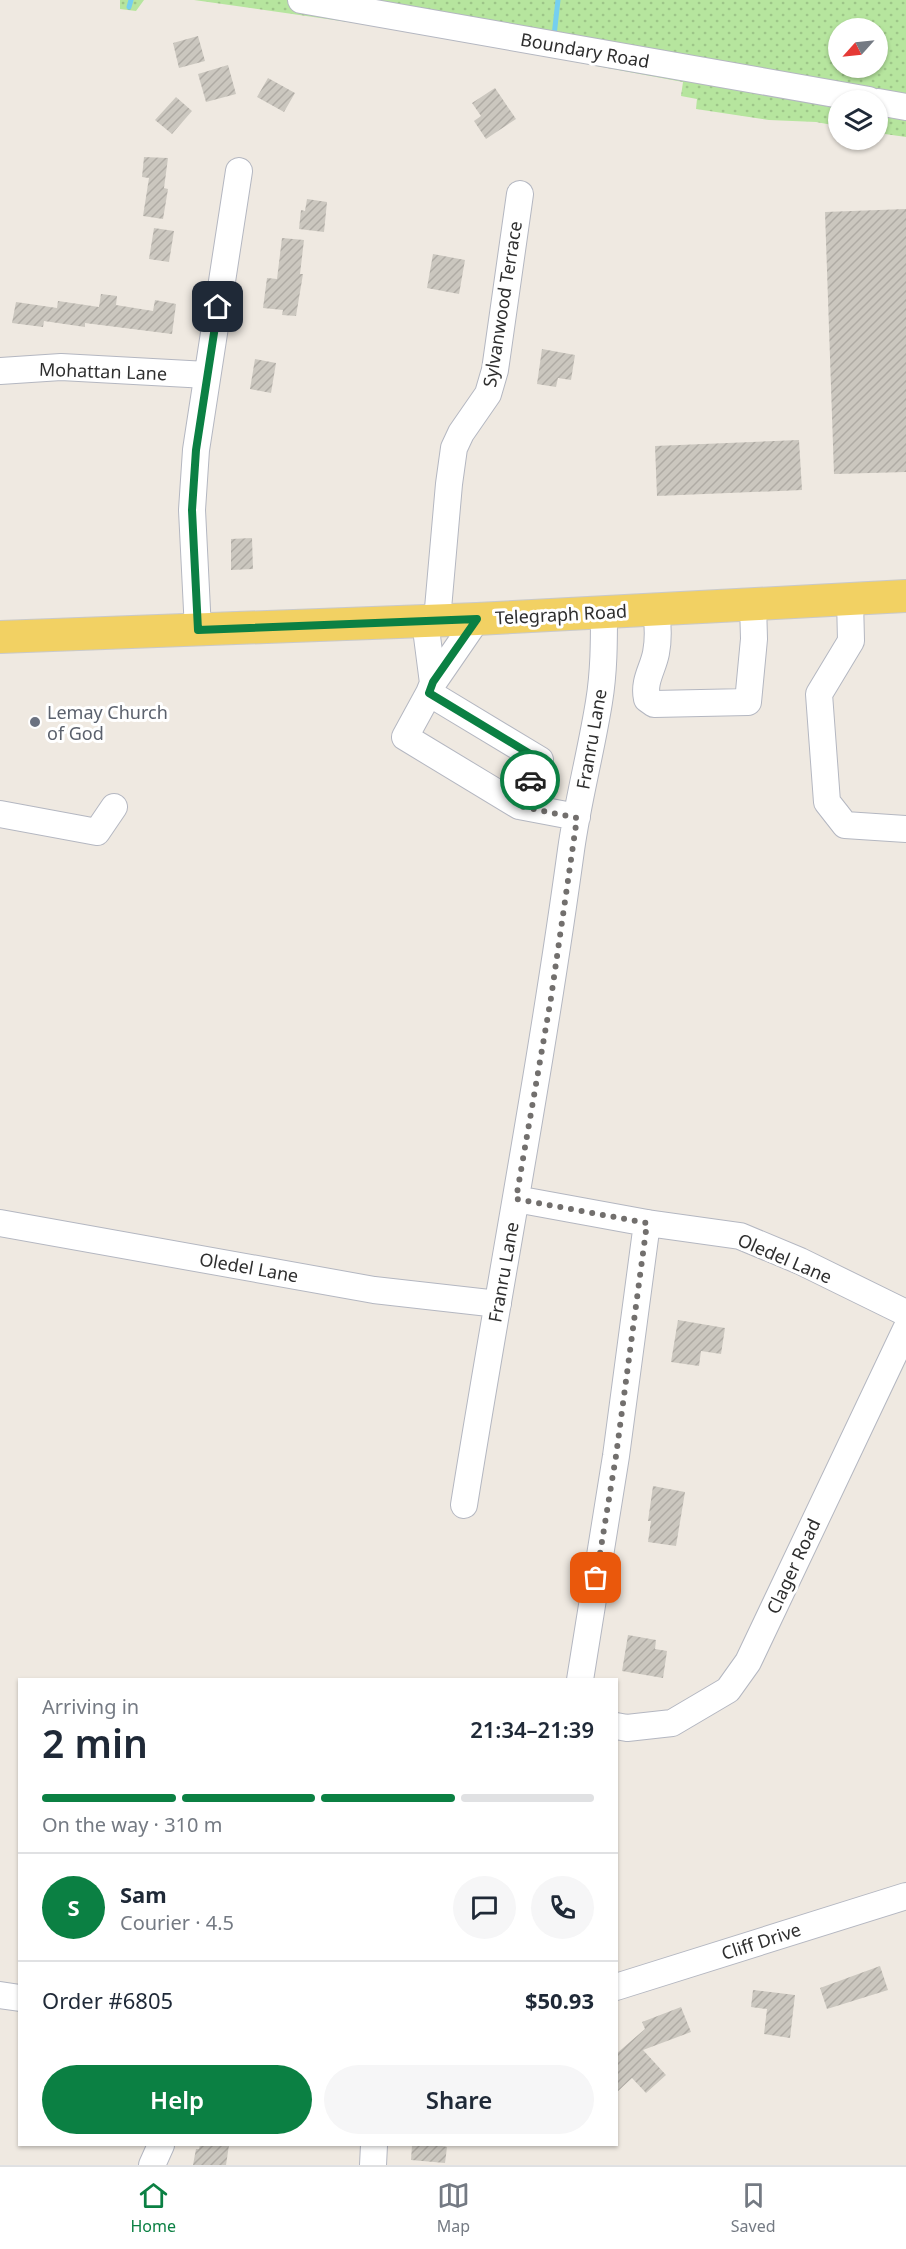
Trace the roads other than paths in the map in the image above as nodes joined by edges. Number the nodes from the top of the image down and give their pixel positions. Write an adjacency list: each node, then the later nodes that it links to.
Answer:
1 (301, 0): 2 (street, Boundary Road)
2 (828, 93)
3 (888, 104): 4 (street)
4 (906, 107)
5 (239, 171): 8 (street)
6 (520, 194): 15 (street, Sylvanwood Terrace)
7 (0, 371): 8 (street, Mohattan Lane)
8 (207, 375): 16 (street)
9 (906, 596): 10 (main road, Telegraph Road)
10 (850, 599): 11 (main road, Telegraph Road); 23 (street)
11 (753, 604): 12 (main road, Telegraph Road); 12 (street)
12 (656, 609): 13 (main road, Telegraph Road)
13 (604, 612): 14 (main road, Telegraph Road); 22 (street, Franru Lane)
14 (477, 619): 15 (main road, Telegraph Road); 18 (street)
15 (431, 620): 16 (main road, Telegraph Road); 18 (street, Sylvanwood Terrace)
16 (198, 630): 17 (main road, Telegraph Road)
17 (0, 637)
18 (431, 688): 19 (street); 19 (street)
19 (519, 806): 22 (street)
20 (114, 807): 21 (street)
21 (0, 814)
22 (577, 818): 24 (street, Franru Lane)
23 (906, 829)
24 (516, 1199): 26 (street, Oledel Lane); 27 (street, Franru Lane)
25 (0, 1223): 27 (street, Oledel Lane)
26 (647, 1223): 28 (street, Oledel Lane); 31 (street)
27 (498, 1304): 30 (street, Franru Lane)
28 (906, 1313)
29 (906, 1329): 32 (street, Clager Road)
30 (464, 1505)
31 (580, 1678)
32 (618, 1726)
33 (906, 1896): 34 (street, Cliff Drive)
34 (618, 1986)
35 (0, 1995): 36 (street)
36 (18, 1998)
37 (161, 2146): 39 (street)
38 (374, 2146): 40 (street)
39 (152, 2165)
40 (373, 2165)

